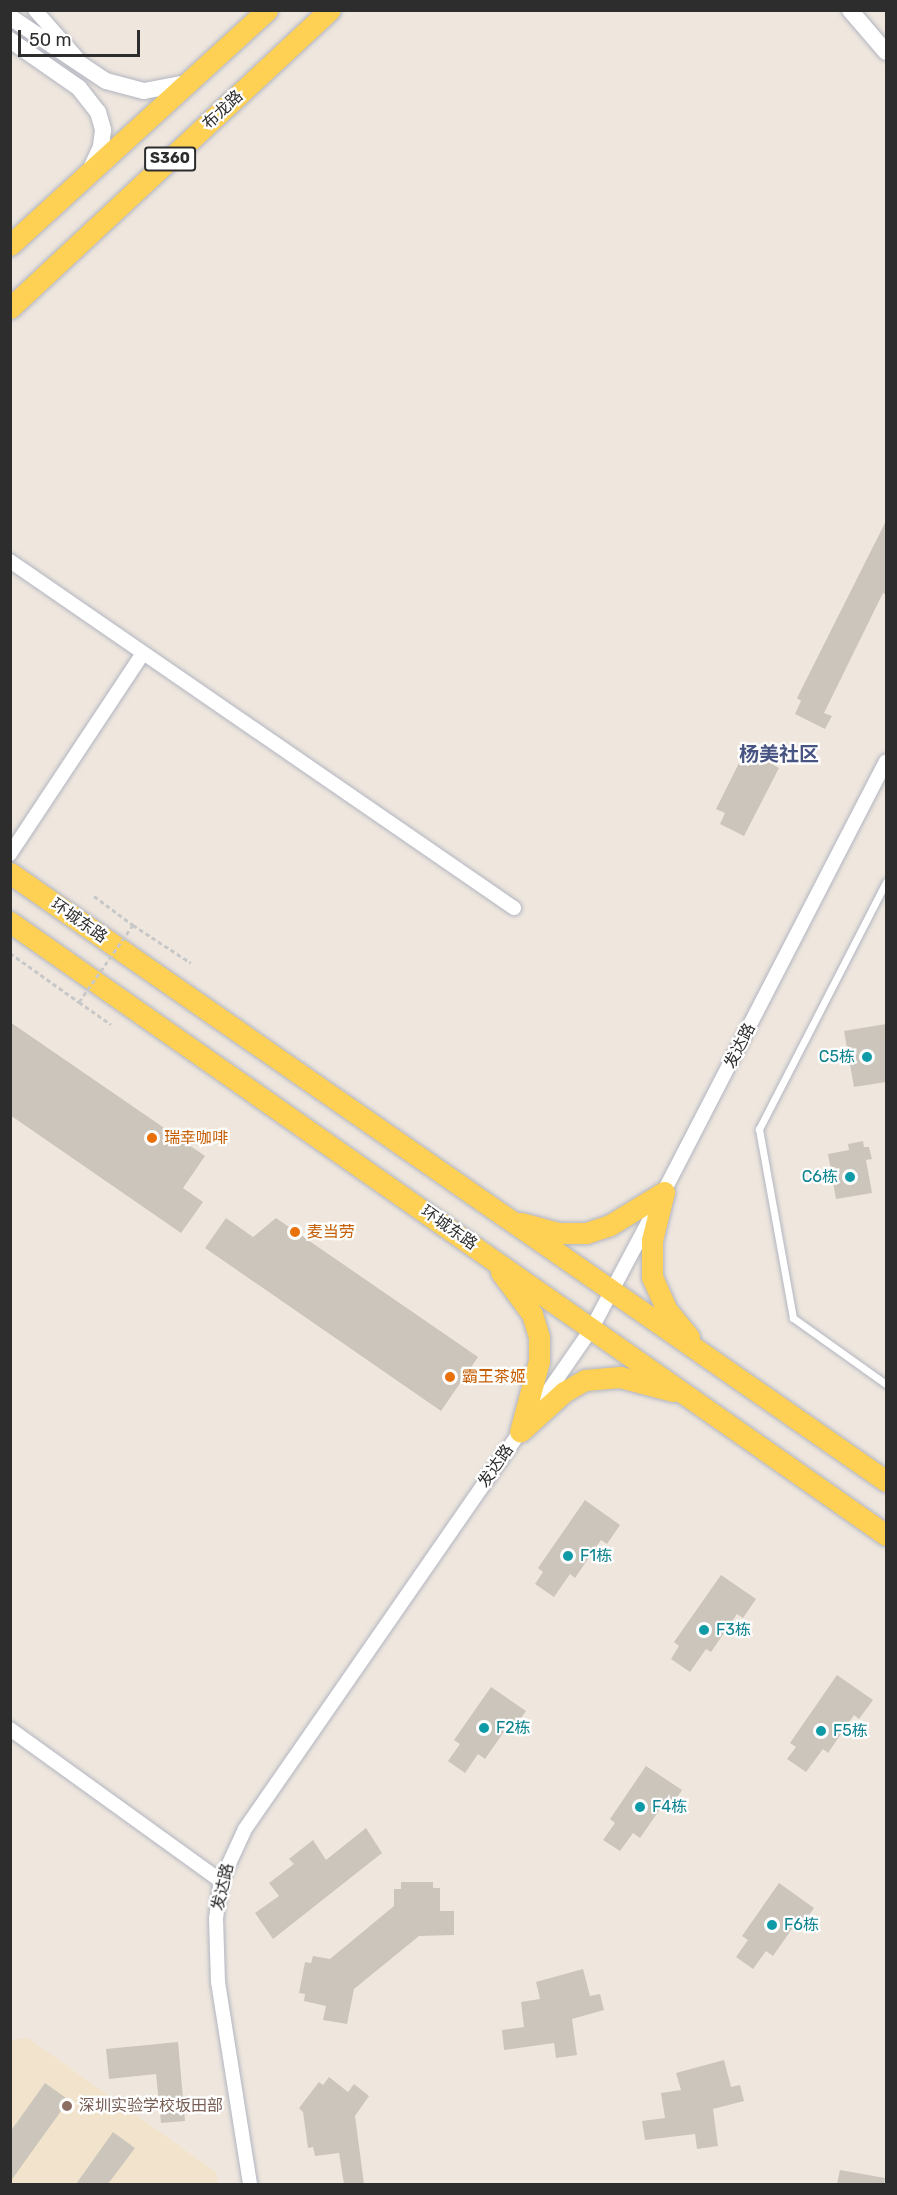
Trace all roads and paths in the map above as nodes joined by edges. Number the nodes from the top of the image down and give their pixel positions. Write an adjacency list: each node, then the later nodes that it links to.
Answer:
1 (34, 10): 8 (street)
2 (267, 10): 9 (main road, S360)
3 (330, 10): 12 (main road, 布龙路 / S360)
4 (850, 10): 7 (street)
5 (10, 17): 8 (street)
6 (10, 40): 10 (street)
7 (886, 52)
8 (91, 74): 9 (street)
9 (187, 83): 10 (main road, S360)
10 (84, 177): 11 (main road, S360)
11 (10, 245)
12 (10, 308)
13 (10, 561): 14 (street)
14 (143, 653): 16 (street); 20 (street)
15 (886, 762): 27 (street, 发达路)
16 (10, 854)
17 (10, 873): 28 (main road, 环城东路)
18 (886, 882): 33 (lane)
19 (94, 896): 22 (path)
20 (514, 908)
21 (10, 922): 29 (main road, 环城东路)
22 (133, 925): 24 (path, bridge); 25 (path, bridge)
23 (10, 953): 25 (path, bridge)
24 (191, 963)
25 (79, 1002): 26 (path)
26 (111, 1024)
27 (664, 1192): 28 (main road); 30 (street, 发达路); 32 (main road)
28 (505, 1219): 30 (main road, 环城东路)
29 (486, 1254): 31 (main road, 环城东路); 35 (main road)
30 (612, 1293): 31 (street, 发达路); 32 (main road, 环城东路)
31 (592, 1328): 34 (main road, 环城东路); 35 (street, 发达路)
32 (709, 1359): 36 (main road, 环城东路)
33 (886, 1384)
34 (688, 1396): 35 (main road); 37 (main road, 环城东路)
35 (520, 1431): 39 (street, 发达路)
36 (886, 1481)
37 (886, 1535)
38 (10, 1729): 39 (street)
39 (221, 1881): 40 (street, 发达路)
40 (249, 2184)

